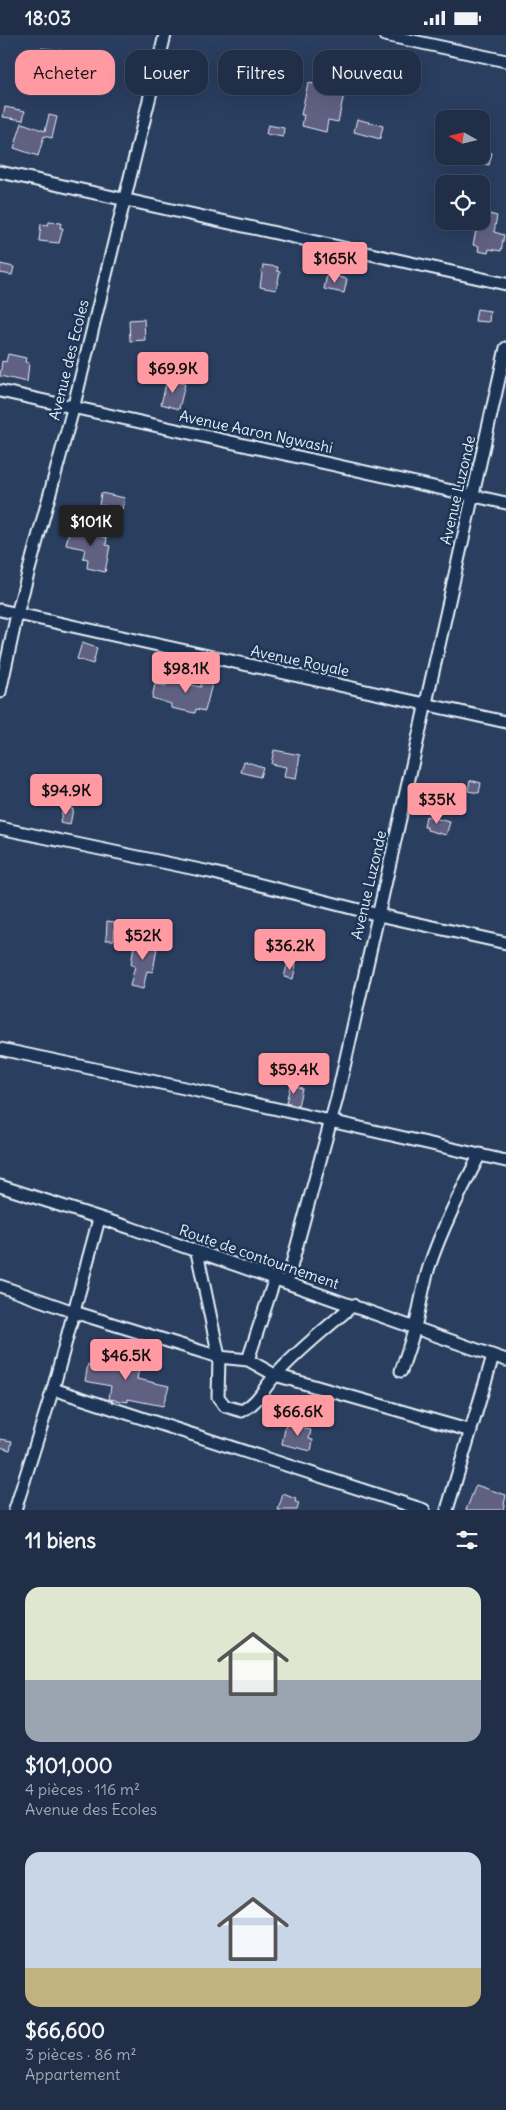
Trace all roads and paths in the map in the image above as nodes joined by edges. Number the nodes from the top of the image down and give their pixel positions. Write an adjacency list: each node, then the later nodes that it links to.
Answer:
1 (165, 35): 5 (street, Avenue des Ecoles)
2 (385, 35): 3 (street)
3 (506, 61)
4 (0, 172): 5 (street)
5 (124, 198): 6 (street); 9 (street, Avenue des Ecoles)
6 (506, 284)
7 (506, 347): 10 (street, Avenue Luzonde)
8 (0, 391): 9 (street, Avenue Aaron Ngwashi)
9 (73, 409): 10 (street, Avenue Aaron Ngwashi); 13 (street, Avenue des Ecoles)
10 (473, 494): 11 (street, Avenue Aaron Ngwashi); 15 (street, Avenue Luzonde)
11 (506, 503)
12 (0, 610): 13 (street, Avenue Royale)
13 (17, 614): 14 (street, Avenue des Ecoles); 15 (street, Avenue Royale)
14 (0, 692)
15 (425, 704): 16 (street, Avenue Royale); 18 (street, Avenue Luzonde)
16 (506, 722)
17 (0, 828): 18 (street)
18 (378, 915): 19 (street); 21 (street, Avenue Luzonde)
19 (506, 943)
20 (0, 1049): 21 (street)
21 (330, 1121): 22 (street); 28 (street, Avenue Luzonde)
22 (480, 1154): 23 (street); 32 (street)
23 (506, 1161)
24 (0, 1186): 25 (street, Route de contournement)
25 (100, 1219): 26 (street, Route de contournement); 31 (street)
26 (197, 1252): 27 (street, Route de contournement); 34 (street)
27 (275, 1278): 28 (street, Route de contournement); 35 (street)
28 (287, 1282): 30 (street, Route de contournement)
29 (0, 1286): 31 (street)
30 (353, 1305): 32 (street, Route de contournement); 38 (street)
31 (74, 1312): 34 (street); 39 (street)
32 (415, 1327): 33 (street, Route de contournement); 37 (street)
33 (494, 1356): 36 (street, Route de contournement); 40 (street)
34 (219, 1357): 35 (street); 38 (street)
35 (248, 1360): 38 (street)
36 (506, 1360)
37 (401, 1371)
38 (275, 1375): 40 (street)
39 (53, 1389): 41 (street); 42 (street)
40 (471, 1431): 43 (street)
41 (15, 1510)
42 (424, 1510)
43 (448, 1510)

